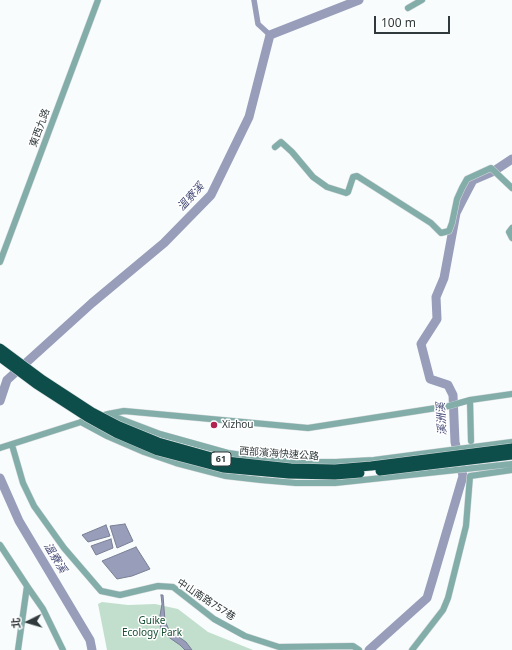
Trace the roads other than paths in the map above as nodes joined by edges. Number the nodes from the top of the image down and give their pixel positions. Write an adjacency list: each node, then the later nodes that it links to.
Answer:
1 (98, 0): 8 (street, 東西九路)
2 (422, 0): 3 (street)
3 (408, 8)
4 (275, 147): 5 (street)
5 (512, 188)
6 (512, 228): 7 (street)
7 (512, 238)
8 (0, 261)
9 (0, 348): 19 (highway, 西部濱海快速公路 / 61, bridge)
10 (0, 357): 20 (highway, 西部濱海快速公路 / 61, bridge)
11 (512, 394): 12 (street)
12 (470, 400): 13 (street); 15 (street)
13 (108, 414): 14 (street); 16 (street)
14 (81, 422): 17 (street); 21 (street)
15 (470, 441)
16 (512, 442)
17 (12, 445): 18 (street); 27 (street, 中山南路757巷)
18 (0, 448)
19 (512, 448)
20 (512, 455)
21 (512, 464)
22 (512, 470): 28 (street)
23 (0, 545): 24 (street)
24 (27, 586): 25 (street); 26 (street)
25 (18, 650)
26 (63, 650)
27 (359, 650)
28 (412, 650)

